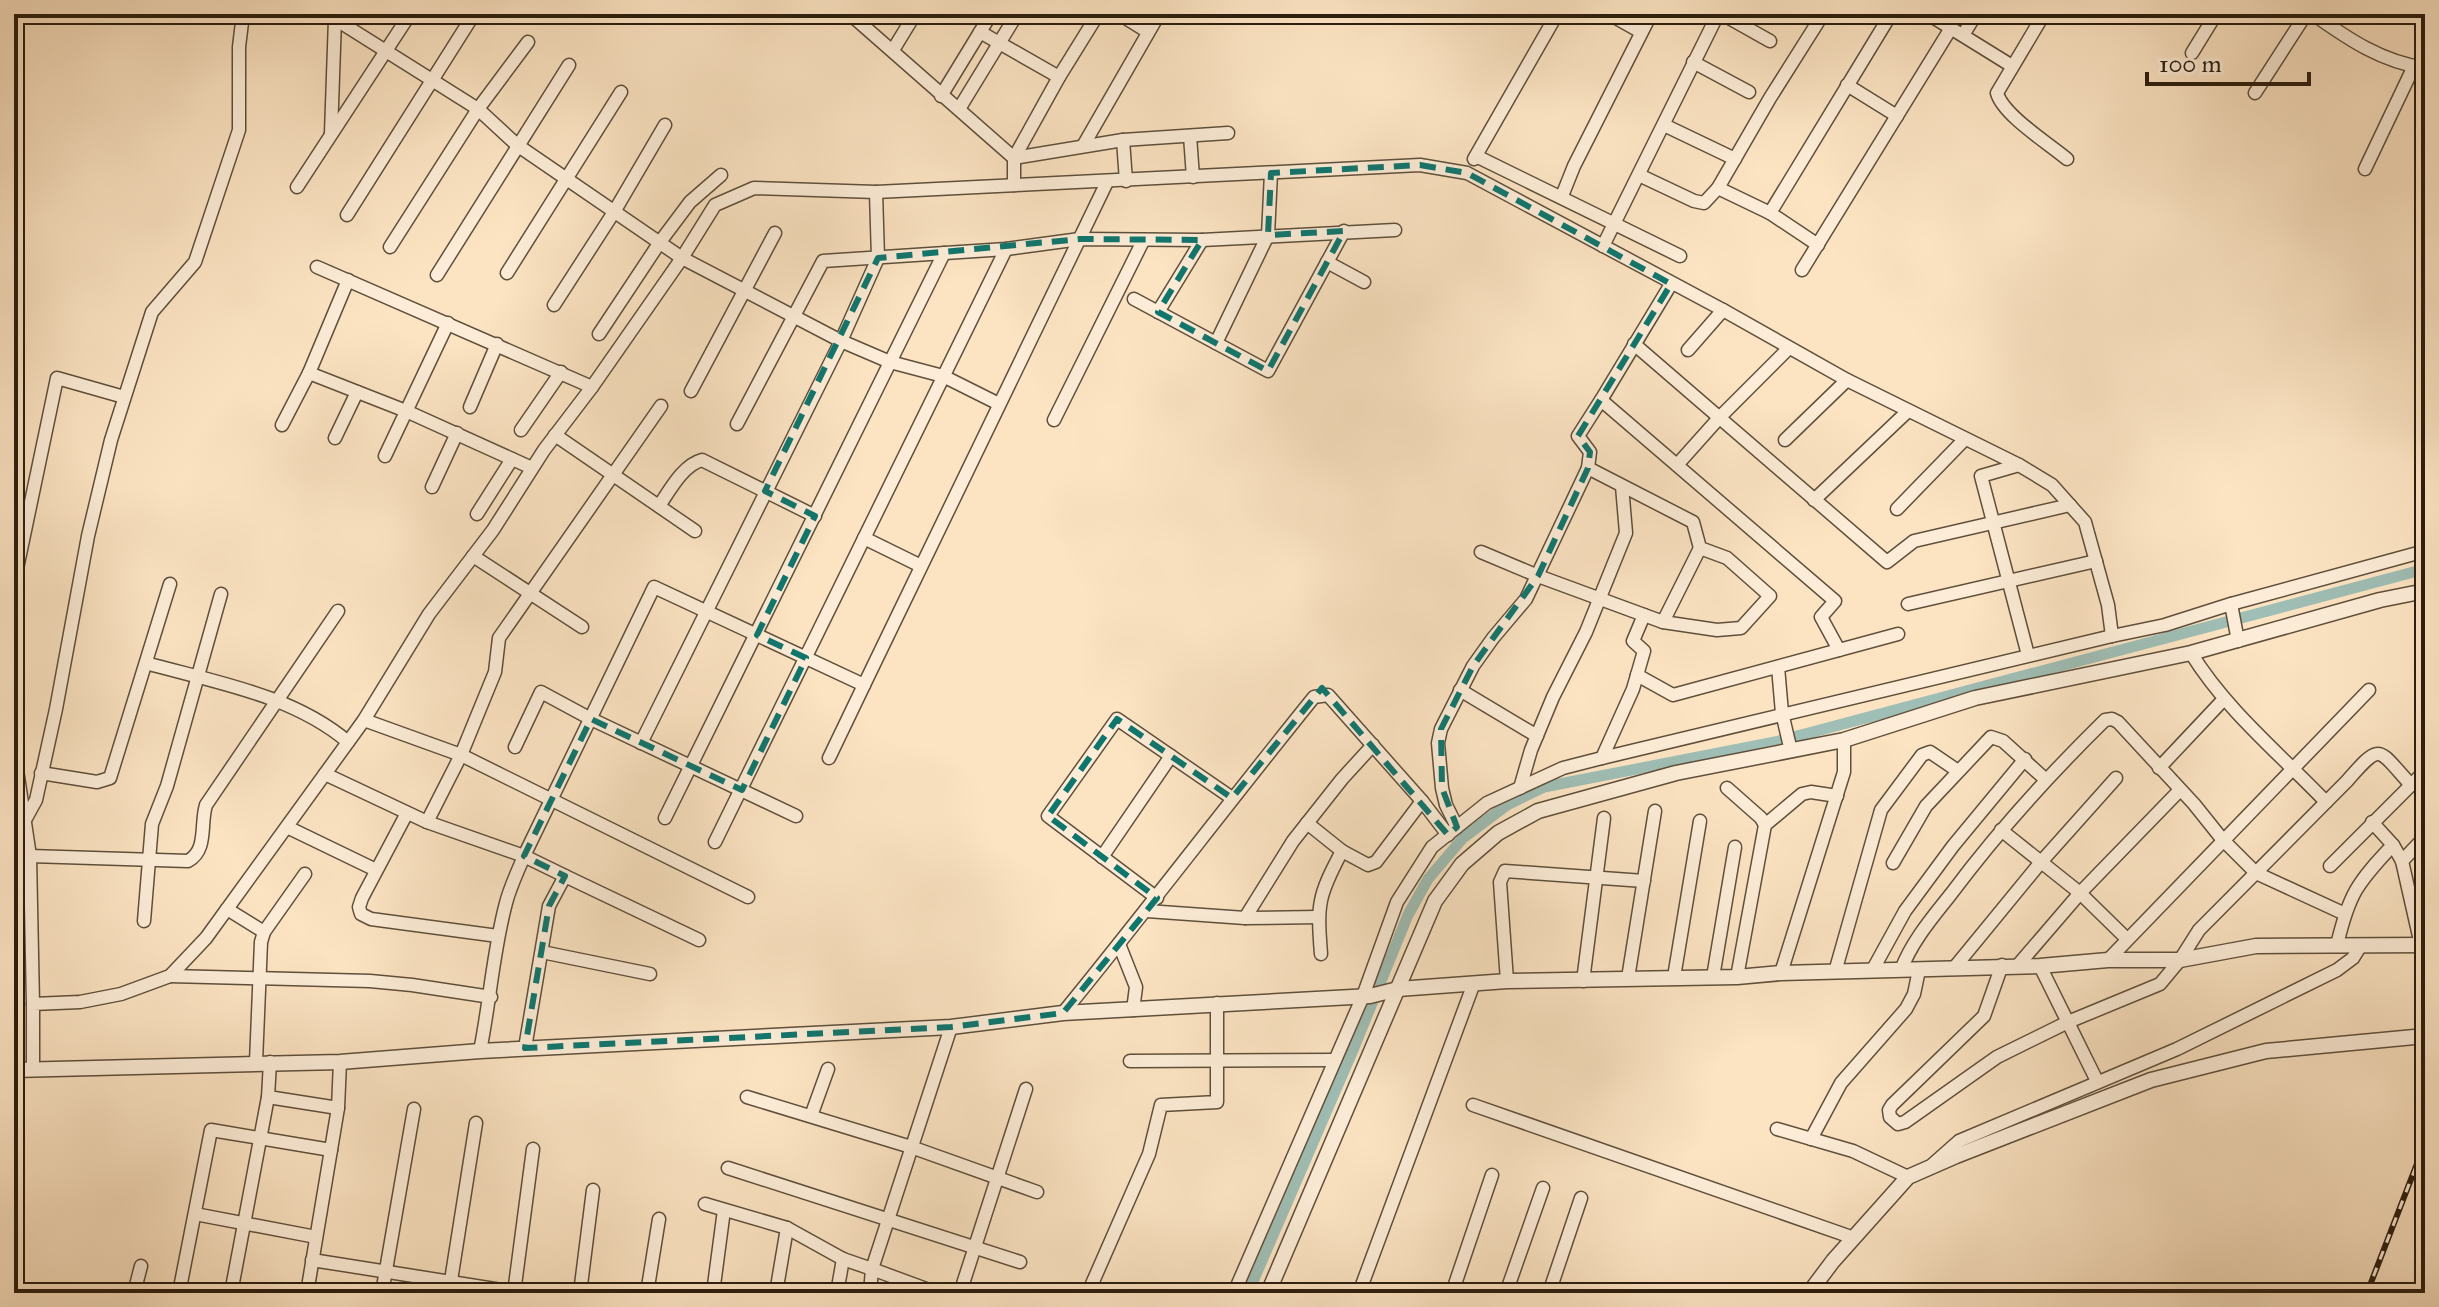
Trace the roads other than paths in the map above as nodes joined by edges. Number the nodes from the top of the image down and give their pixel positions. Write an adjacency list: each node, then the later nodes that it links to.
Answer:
1 (243, 14): 120 (street)
2 (410, 14): 32 (street)
3 (474, 14): 39 (street)
4 (850, 14): 31 (street)
5 (915, 14): 31 (street)
6 (991, 14): 24 (street)
7 (1017, 14): 30 (street)
8 (1098, 14): 38 (street)
9 (1119, 14): 25 (street)
10 (1159, 14): 25 (street)
11 (1557, 14): 58 (street)
12 (1609, 14): 26 (street)
13 (1651, 14): 26 (street)
14 (1720, 14): 28 (street); 34 (street)
15 (1823, 14): 56 (street)
16 (1891, 14): 40 (street)
17 (1928, 14): 27 (street)
18 (1976, 14): 27 (street)
19 (2044, 14): 36 (street)
20 (2216, 14): 33 (street)
21 (2306, 14): 43 (street)
22 (2313, 14): 37 (street)
23 (333, 16): 32 (street); 51 (street)
24 (980, 32): 30 (street); 44 (street)
25 (1148, 32): 55 (street)
26 (1641, 32): 71 (street)
27 (1957, 32): 36 (street); 47 (street)
28 (1770, 41)
29 (528, 42): 45 (street)
30 (1000, 43): 38 (street); 46 (street)
31 (893, 50): 44 (street)
32 (386, 51): 39 (street); 51 (street)
33 (2192, 53)
34 (1693, 62): 42 (street); 49 (street)
35 (569, 65): 54 (street)
36 (2012, 66): 57 (street)
37 (2419, 67): 60 (street)
38 (1059, 77): 61 (street)
39 (430, 79): 45 (street); 74 (street)
40 (1847, 85): 47 (street); 73 (street)
41 (621, 92): 66 (street)
42 (1749, 92)
43 (2255, 93)
44 (941, 96): 46 (street)
45 (478, 109): 54 (street); 84 (street)
46 (959, 109): 61 (street)
47 (1897, 116): 83 (street)
48 (665, 125): 72 (street)
49 (1664, 125): 56 (street); 65 (street)
50 (1228, 133): 52 (street)
51 (331, 136): 68 (street)
52 (1190, 136): 53 (street); 59 (street)
53 (1123, 140): 55 (street); 62 (street)
54 (517, 145): 66 (street); 94 (street)
55 (1083, 146): 61 (street)
56 (1735, 159): 69 (street)
57 (2067, 159)
58 (1472, 164): 63 (street); 71 (street); 79 (street)
59 (1192, 168): 62 (street); 63 (street)
60 (2365, 169)
61 (1014, 172): 67 (street); 70 (street)
62 (1125, 172): 67 (street)
63 (1271, 173): 78 (street)
64 (721, 175): 86 (street)
65 (1639, 175): 69 (street); 79 (street)
66 (566, 177): 72 (street); 93 (street)
67 (1107, 182): 80 (street)
68 (297, 187)
69 (1718, 188): 73 (street)
70 (876, 192): 86 (street); 89 (street)
71 (1562, 196): 79 (street)
72 (614, 212): 86 (street); 100 (street)
73 (1770, 213): 83 (street)
74 (347, 215)
75 (1395, 230): 76 (street)
76 (1344, 231): 78 (street); 90 (street)
77 (775, 233): 98 (street)
78 (1268, 235): 81 (street); 107 (street)
79 (1608, 235): 88 (street); 97 (street)
80 (1080, 239): 82 (street); 85 (street); 122 (street)
81 (1202, 240): 82 (street); 102 (street)
82 (1143, 241): 128 (street)
83 (1818, 245): 92 (street)
84 (390, 247)
85 (1006, 249): 87 (street); 115 (street)
86 (671, 250): 98 (street); 105 (street); 117 (street)
87 (944, 253): 89 (street); 112 (street)
88 (1680, 256)
89 (878, 258): 103 (street); 106 (street)
90 (1327, 262): 96 (street); 107 (street)
91 (317, 267): 95 (street)
92 (1802, 270)
93 (507, 273)
94 (437, 275)
95 (348, 280): 104 (street); 114 (street)
96 (1364, 282)
97 (1671, 284): 101 (street); 109 (street)
98 (744, 291): 103 (street); 118 (street)
99 (1134, 299): 102 (street)
100 (554, 305)
101 (1723, 310): 110 (street); 111 (street)
102 (1158, 312): 107 (street)
103 (793, 317): 106 (street); 129 (street)
104 (448, 323): 108 (street); 125 (street)
105 (599, 334)
106 (841, 341): 112 (street); 145 (street)
107 (1216, 343)
108 (497, 344): 113 (street); 124 (street)
109 (1634, 344): 121 (street); 127 (street)
110 (1788, 349): 116 (street); 127 (street)
111 (1688, 350)
112 (890, 362): 115 (street); 151 (street)
113 (561, 372): 117 (street); 131 (street)
114 (309, 373): 119 (street); 130 (street)
115 (943, 376): 122 (street); 154 (street)
116 (1847, 380): 126 (street); 135 (street)
117 (585, 383): 133 (street)
118 (691, 391)
119 (357, 392): 125 (street); 134 (street)
120 (124, 397): 163 (street); 214 (street)
121 (1601, 400): 139 (street); 141 (street)
122 (999, 404): 160 (street)
123 (661, 406): 142 (street)
124 (470, 407)
125 (406, 411): 132 (street); 137 (street)
126 (1908, 411): 136 (street); 146 (street)
127 (1719, 418): 139 (street); 146 (street)
128 (1054, 420)
129 (737, 424)
130 (282, 425)
131 (521, 430)
132 (457, 433): 138 (street); 144 (street)
133 (555, 435): 138 (street); 142 (street)
134 (335, 438)
135 (1785, 440)
136 (1964, 440): 140 (street); 149 (street)
137 (385, 456)
138 (523, 463): 150 (street); 158 (street)
139 (1677, 465): 180 (street)
140 (2019, 465): 147 (street); 152 (street)
141 (1588, 468): 143 (street); 161 (street)
142 (612, 474): 148 (street); 166 (street)
143 (1622, 486): 155 (street); 168 (street)
144 (432, 487)
145 (765, 491): 148 (street); 151 (street); 172 (street)
146 (1814, 500): 152 (street)
147 (2070, 505): 152 (street); 159 (street)
148 (659, 506): 153 (street)
149 (1897, 509)
150 (477, 514)
151 (815, 516): 177 (street)
152 (1992, 522): 162 (street)
153 (695, 531)
154 (864, 538): 160 (street); 182 (street)
155 (1700, 548): 174 (street); 174 (street)
156 (2425, 551): 170 (street)
157 (1481, 552): 161 (street)
158 (473, 556): 166 (street); 195 (street)
159 (2096, 561): 162 (street); 178 (street)
160 (921, 566): 188 (street)
161 (1538, 576): 168 (street); 189 (street)
162 (2008, 581): 169 (street); 181 (street)
163 (14, 583)
164 (170, 584): 184 (street)
165 (2425, 591): 179 (street)
166 (529, 593): 175 (street); 204 (street)
167 (221, 594): 187 (street)
168 (1601, 598): 173 (street); 196 (street)
169 (1908, 604)
170 (2232, 609): 178 (street); 179 (street)
171 (338, 611): 192 (street)
172 (707, 611): 177 (street); 194 (street); 200 (street)
173 (1644, 615): 174 (street); 186 (street)
174 (1663, 622)
175 (582, 627)
176 (1898, 634): 180 (street)
177 (757, 635): 182 (street); 209 (street)
178 (2112, 636): 181 (street)
179 (2238, 638): 183 (street)
180 (1839, 650): 185 (street)
181 (2028, 655): 193 (street)
182 (806, 658): 188 (street); 222 (street)
183 (2197, 662): 191 (street); 198 (street)
184 (146, 663): 187 (street); 214 (street)
185 (1778, 667): 186 (street); 193 (street)
186 (1637, 675): 207 (street)
187 (198, 678): 192 (street); 252 (street)
188 (864, 685): 206 (street)
189 (1460, 690): 196 (street); 242 (street)
190 (2369, 690): 210 (street)
191 (2224, 699): 210 (street); 211 (street)
192 (279, 702): 197 (street); 252 (street)
193 (1782, 713): 199 (street); 207 (street)
194 (591, 719): 200 (street); 202 (street); 226 (street)
195 (364, 720): 197 (street); 204 (street)
196 (1537, 736): 220 (street)
197 (342, 737): 215 (street)
198 (1844, 740): 199 (street); 224 (street)
199 (1789, 742): 303 (street)
200 (641, 743): 209 (street)
201 (1373, 745): 225 (street); 227 (street); 238 (street)
202 (515, 747)
203 (14, 750): 219 (street)
204 (461, 755): 226 (street); 236 (street)
205 (1171, 756): 225 (street); 251 (street); 251 (street)
206 (829, 758)
207 (1602, 758): 220 (street)
208 (2025, 759): 212 (street); 217 (street); 290 (street)
209 (692, 767): 222 (street); 232 (street)
210 (2293, 767): 228 (street); 244 (street)
211 (2159, 768): 217 (street); 223 (street)
212 (1958, 771): 255 (street); 291 (street)
213 (2425, 771): 218 (street)
214 (41, 773): 234 (street)
215 (325, 774): 230 (street); 240 (street)
216 (2116, 778): 254 (street)
217 (2045, 779): 241 (street)
218 (2411, 785): 228 (street); 237 (street)
219 (17, 787): 234 (street)
220 (1520, 788): 242 (street)
221 (1727, 788): 239 (street)
222 (742, 790): 231 (street); 245 (street)
223 (2180, 790): 244 (street); 263 (street)
224 (1837, 796): 239 (street); 292 (street)
225 (1232, 798): 265 (street)
226 (551, 801): 250 (street); 264 (street)
227 (1422, 801): 242 (street); 248 (street)
228 (2326, 802): 258 (street)
229 (1655, 811): 262 (street)
230 (407, 813): 236 (street); 257 (street)
231 (796, 816)
232 (665, 818)
233 (1604, 818): 261 (street)
234 (25, 820): 249 (street)
235 (1700, 821): 295 (street)
236 (427, 822): 250 (street)
237 (2372, 822): 246 (street); 256 (street)
238 (1307, 823): 248 (street); 270 (street)
239 (1765, 825): 297 (street)
240 (287, 827): 257 (street); 266 (street)
241 (2001, 830): 254 (street); 288 (street)
242 (1452, 831): 304 (street)
243 (2425, 837): 253 (street)
244 (2222, 839): 258 (street); 274 (street)
245 (715, 842)
246 (2393, 845): 253 (street); 268 (street)
247 (1735, 847): 296 (street)
248 (1342, 851): 269 (street)
249 (30, 856): 252 (street); 308 (street)
250 (524, 856): 260 (street); 273 (street)
251 (1102, 857): 265 (street)
252 (150, 860): 271 (street)
253 (2402, 861): 276 (street)
254 (2041, 862): 263 (street); 287 (street)
255 (1893, 863)
256 (2330, 866)
257 (376, 870): 273 (street)
258 (2256, 873): 268 (street); 283 (street)
259 (305, 874): 272 (street)
260 (565, 876): 275 (street); 280 (street)
261 (1596, 876): 262 (street); 300 (street); 301 (street)
262 (1644, 881): 298 (street)
263 (2080, 893): 274 (street); 284 (street)
264 (748, 897)
265 (1157, 898): 267 (street)
266 (227, 909): 272 (street); 294 (street)
267 (1147, 911): 270 (street); 277 (street)
268 (2345, 914): 278 (street)
269 (1318, 917): 270 (street); 281 (street)
270 (1245, 918)
271 (144, 921)
272 (264, 932): 299 (street)
273 (498, 936): 305 (street)
274 (2127, 939): 282 (street)
275 (699, 940)
276 (2423, 940): 279 (street)
277 (1119, 944): 306 (street); 309 (street)
278 (2337, 945): 279 (street); 283 (street)
279 (2361, 945): 323 (street)
280 (542, 952): 293 (street); 313 (street)
281 (1321, 954)
282 (2108, 960): 283 (street); 286 (street)
283 (2180, 960): 310 (street)
284 (2019, 964): 285 (street); 286 (street)
285 (2002, 965): 287 (street); 310 (street)
286 (2040, 966): 310 (street)
287 (1954, 968): 289 (street)
288 (1901, 970): 289 (street); 290 (street)
289 (1919, 970): 334 (street)
290 (1872, 971): 291 (street)
291 (1835, 972): 292 (street)
292 (1781, 973): 297 (street)
293 (650, 974)
294 (170, 976): 299 (street); 308 (street)
295 (1674, 977): 296 (street); 298 (street)
296 (1713, 977): 297 (street)
297 (1737, 977)
298 (1628, 978): 301 (street)
299 (258, 980): 305 (street); 318 (street)
300 (1507, 981): 301 (street); 302 (street)
301 (1583, 981)
302 (1474, 983): 303 (street); 382 (street)
303 (1393, 990): 304 (street); 381 (street)
304 (1366, 996): 307 (street); 316 (street)
305 (491, 997): 314 (street)
306 (1134, 999): 307 (street); 309 (street)
307 (1217, 1003): 315 (street)
308 (33, 1004): 320 (street)
309 (1063, 1013): 311 (street)
310 (2068, 1022): 323 (street)
311 (951, 1027): 313 (street); 335 (street)
312 (2425, 1036): 339 (street)
313 (525, 1048): 314 (street)
314 (480, 1051): 319 (street)
315 (1216, 1059): 316 (street); 317 (street); 379 (street)
316 (1335, 1060): 380 (street)
317 (1130, 1061)
318 (263, 1062): 319 (street); 320 (street); 325 (street)
319 (340, 1062): 328 (street)
320 (33, 1069): 322 (street)
321 (828, 1069): 330 (street)
322 (14, 1070)
323 (2097, 1081): 339 (street)
324 (1026, 1089): 341 (street)
325 (268, 1097): 328 (street); 333 (street)
326 (747, 1097): 330 (street)
327 (1473, 1105): 355 (street)
328 (338, 1108): 337 (street)
329 (414, 1109): 362 (street)
330 (811, 1116): 335 (street)
331 (476, 1123): 363 (street)
332 (1777, 1129): 334 (street)
333 (261, 1137): 337 (street); 349 (street); 352 (street)
334 (1811, 1139): 342 (street)
335 (911, 1147): 341 (street); 351 (street)
336 (533, 1149): 364 (street)
337 (331, 1150): 354 (street)
338 (728, 1168): 351 (street)
339 (1930, 1168): 342 (street)
340 (1492, 1175): 383 (street)
341 (996, 1177): 345 (street); 356 (street)
342 (1908, 1177): 355 (street)
343 (1543, 1188): 384 (street)
344 (593, 1190): 371 (street)
345 (1037, 1192)
346 (1581, 1198): 385 (street)
347 (705, 1204): 348 (street)
348 (724, 1210): 353 (street); 373 (street)
349 (195, 1214): 352 (street); 366 (street)
350 (659, 1219): 372 (street)
351 (888, 1219): 356 (street); 361 (street)
352 (244, 1224): 354 (street); 367 (street)
353 (787, 1228): 357 (street); 374 (street)
354 (316, 1237): 358 (street)
355 (1854, 1238): 386 (street)
356 (974, 1247): 359 (street); 378 (street)
357 (843, 1259): 361 (street); 375 (street)
358 (312, 1260): 362 (street); 368 (street)
359 (1020, 1262)
360 (141, 1266): 365 (street)
361 (872, 1269): 376 (street); 377 (street)
362 (385, 1272): 363 (street); 369 (street)
363 (450, 1288): 364 (street)
364 (514, 1292): 370 (street)
365 (134, 1293)
366 (179, 1293)
367 (231, 1293)
368 (307, 1293)
369 (382, 1293)
370 (521, 1293)
371 (580, 1293)
372 (647, 1293)
373 (713, 1293)
374 (776, 1293)
375 (837, 1293)
376 (870, 1293)
377 (937, 1293)
378 (960, 1293)
379 (1088, 1293)
380 (1234, 1293)
381 (1268, 1293)
382 (1359, 1293)
383 (1452, 1293)
384 (1506, 1293)
385 (1549, 1293)
386 (1809, 1293)

